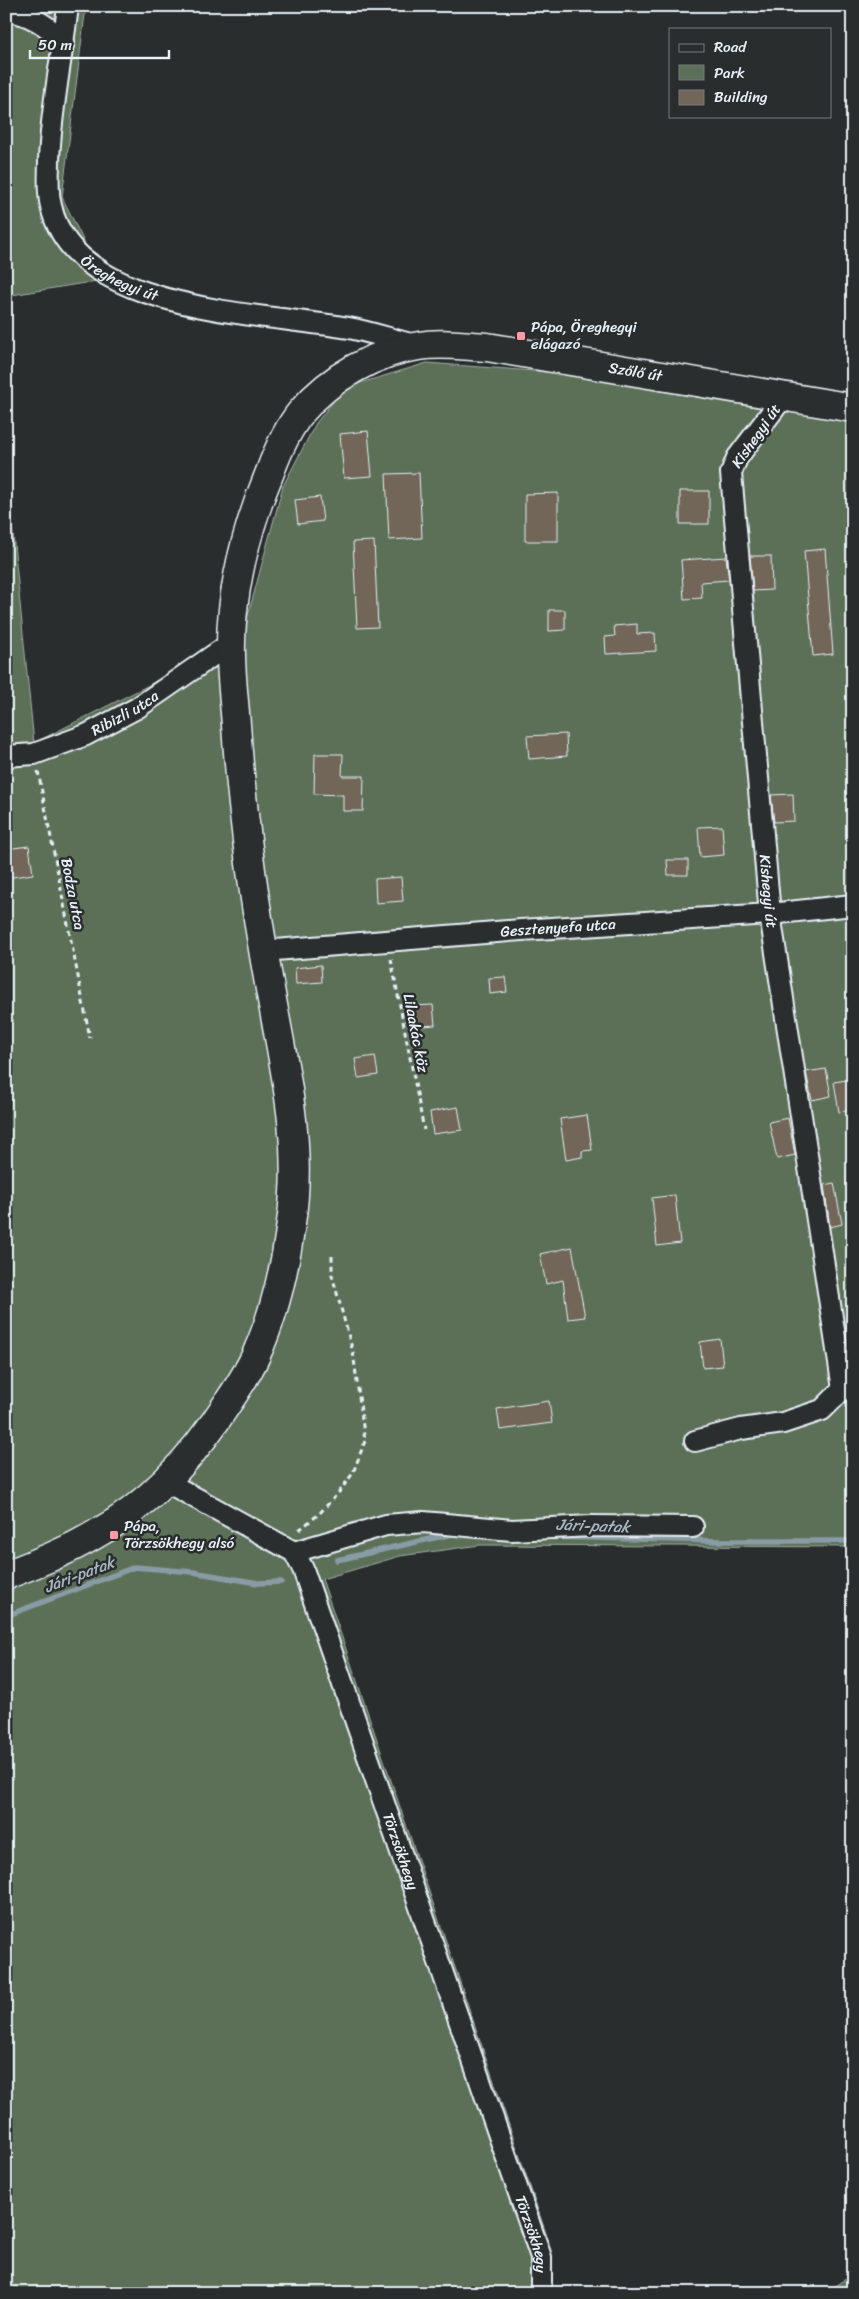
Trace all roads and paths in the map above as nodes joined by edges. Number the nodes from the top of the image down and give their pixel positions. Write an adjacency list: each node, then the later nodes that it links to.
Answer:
1 (68, 6): 3 (street, Öreghegyi út)
2 (6, 11): 3 (street)
3 (64, 42): 4 (street, Öreghegyi út)
4 (417, 346): 5 (main road, Szőlő út); 7 (main road, Szőlő út)
5 (784, 396): 6 (main road, Szőlő út); 11 (street, Kishegyi út)
6 (853, 408)
7 (230, 643): 8 (street, Ribizli utca); 13 (main road, Szőlő út)
8 (34, 754): 9 (street, Ribizli utca); 14 (path, Bodza utca)
9 (6, 756)
10 (853, 905): 11 (street, Gesztenyefa utca)
11 (770, 914): 12 (street, Gesztenyefa utca); 17 (street, Kishegyi út)
12 (387, 940): 13 (street, Gesztenyefa utca); 15 (path, Lilaakác köz)
13 (263, 951): 19 (main road, Szőlő út)
14 (90, 1038)
15 (424, 1130)
16 (332, 1256): 21 (path)
17 (848, 1390): 18 (street)
18 (695, 1441)
19 (165, 1481): 21 (street); 22 (main road, Szőlő út)
20 (694, 1527): 21 (street)
21 (287, 1548): 23 (street, Törzsökhegy)
22 (6, 1575)
23 (541, 2293)

